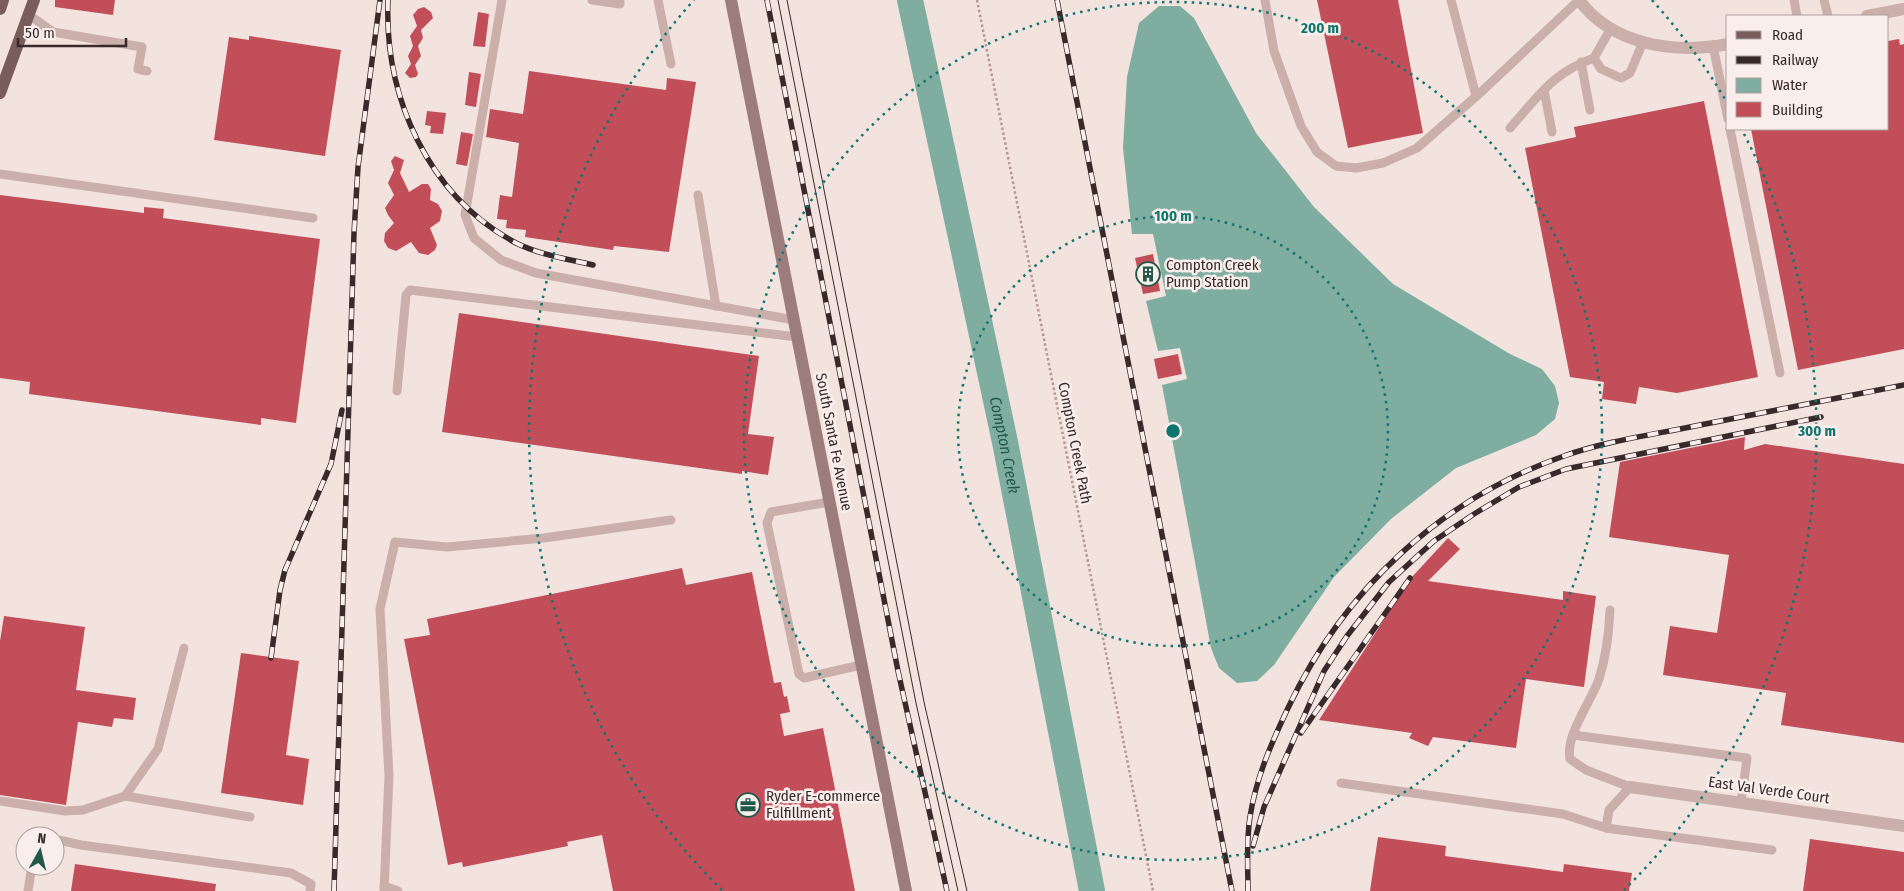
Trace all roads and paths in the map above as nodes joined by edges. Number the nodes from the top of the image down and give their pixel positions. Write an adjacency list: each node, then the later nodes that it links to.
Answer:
1 (3, 0): 15 (main road)
2 (34, 0): 16 (main road)
3 (502, 0): 39 (lane)
4 (592, 0): 5 (lane)
5 (620, 0)
6 (658, 0): 26 (lane)
7 (731, 0): 40 (main road, South Santa Fe Avenue)
8 (977, 0): 66 (path, Compton Creek Path)
9 (1265, 0): 30 (lane)
10 (1451, 0): 30 (lane)
11 (1579, 0): 20 (street); 30 (lane)
12 (1794, 0): 17 (lane)
13 (1824, 0): 18 (lane)
14 (1904, 9): 19 (street)
15 (0, 10)
16 (29, 15): 27 (lane); 29 (main road)
17 (1797, 15)
18 (1828, 15)
19 (1872, 15)
20 (1611, 28): 21 (street); 24 (lane)
21 (1643, 42): 23 (street); 24 (lane)
22 (1726, 44): 23 (street)
23 (1713, 46): 31 (lane)
24 (1594, 58): 25 (lane)
25 (1581, 62): 28 (lane); 32 (lane)
26 (671, 64)
27 (147, 71)
28 (1544, 90): 33 (lane); 35 (lane)
29 (0, 93)
30 (1476, 96)
31 (1726, 109)
32 (1590, 110)
33 (1510, 128)
34 (1730, 130): 42 (lane)
35 (1552, 132)
36 (0, 174): 38 (lane)
37 (698, 195): 39 (lane)
38 (313, 218)
39 (716, 306): 40 (lane)
40 (794, 320): 41 (main road, South Santa Fe Avenue)
41 (797, 337): 43 (lane); 44 (main road, South Santa Fe Avenue)
42 (1780, 373)
43 (397, 391)
44 (829, 502): 48 (main road, South Santa Fe Avenue); 48 (lane)
45 (671, 520): 61 (lane)
46 (1610, 610): 49 (lane)
47 (184, 648): 52 (lane)
48 (862, 665): 65 (main road, South Santa Fe Avenue)
49 (1574, 735): 51 (lane); 54 (lane)
50 (1341, 783): 57 (lane)
51 (1630, 786): 54 (street, East Val Verde Court); 57 (lane)
52 (125, 796): 53 (lane); 55 (lane)
53 (0, 801)
54 (1741, 802): 56 (street, East Val Verde Court)
55 (250, 817)
56 (1904, 826)
57 (1606, 828): 59 (lane)
58 (65, 841): 63 (lane)
59 (1772, 850)
60 (30, 876): 62 (lane)
61 (384, 889): 64 (lane)
62 (28, 891)
63 (310, 891)
64 (398, 891)
65 (906, 891)
66 (1153, 891)

